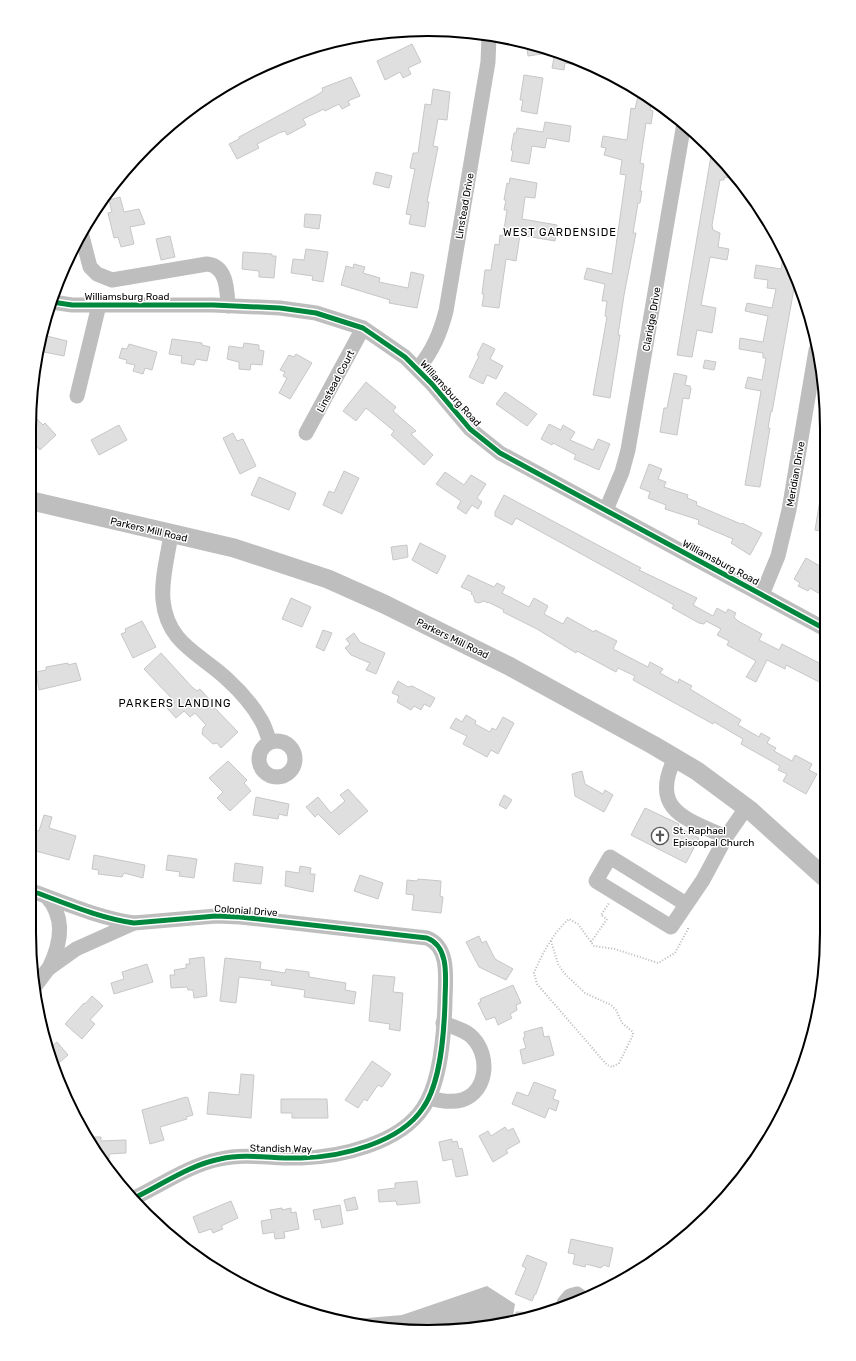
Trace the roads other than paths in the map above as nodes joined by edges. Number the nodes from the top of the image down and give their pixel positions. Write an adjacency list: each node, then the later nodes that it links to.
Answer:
1 (489, 41): 9 (street, Linstead Drive)
2 (683, 130): 13 (street, Claridge Drive)
3 (83, 242): 6 (street)
4 (57, 302): 5 (street, Williamsburg Road)
5 (99, 305): 6 (street, Williamsburg Road); 10 (street)
6 (228, 306): 7 (street, Williamsburg Road)
7 (363, 328): 9 (street, Williamsburg Road); 11 (street, Linstead Court)
8 (814, 362): 15 (street, Meridian Drive)
9 (418, 369): 13 (street, Williamsburg Road)
10 (77, 396)
11 (306, 433)
12 (36, 502): 14 (main road, Parkers Mill Road)
13 (606, 510): 15 (street, Williamsburg Road)
14 (171, 534): 17 (street); 18 (main road, Parkers Mill Road)
15 (762, 595): 16 (street, Williamsburg Road)
16 (820, 626)
17 (270, 742)
18 (675, 758): 19 (main road, Parkers Mill Road); 20 (street)
19 (746, 808): 20 (street); 21 (main road, Parkers Mill Road)
20 (726, 837): 24 (street)
21 (820, 873)
22 (36, 892): 23 (street, Colonial Drive)
23 (47, 896): 25 (street, Colonial Drive); 27 (street)
24 (683, 909): 24 (street)
25 (134, 923): 26 (street, Colonial Drive); 27 (street)
26 (438, 943): 29 (street, Standish Way)
27 (48, 969): 28 (street)
28 (39, 982)
29 (443, 1024): 30 (street, Standish Way); 30 (street)
30 (429, 1098): 31 (street, Standish Way)
31 (138, 1196)
32 (578, 1295): 33 (street)
33 (567, 1299)

